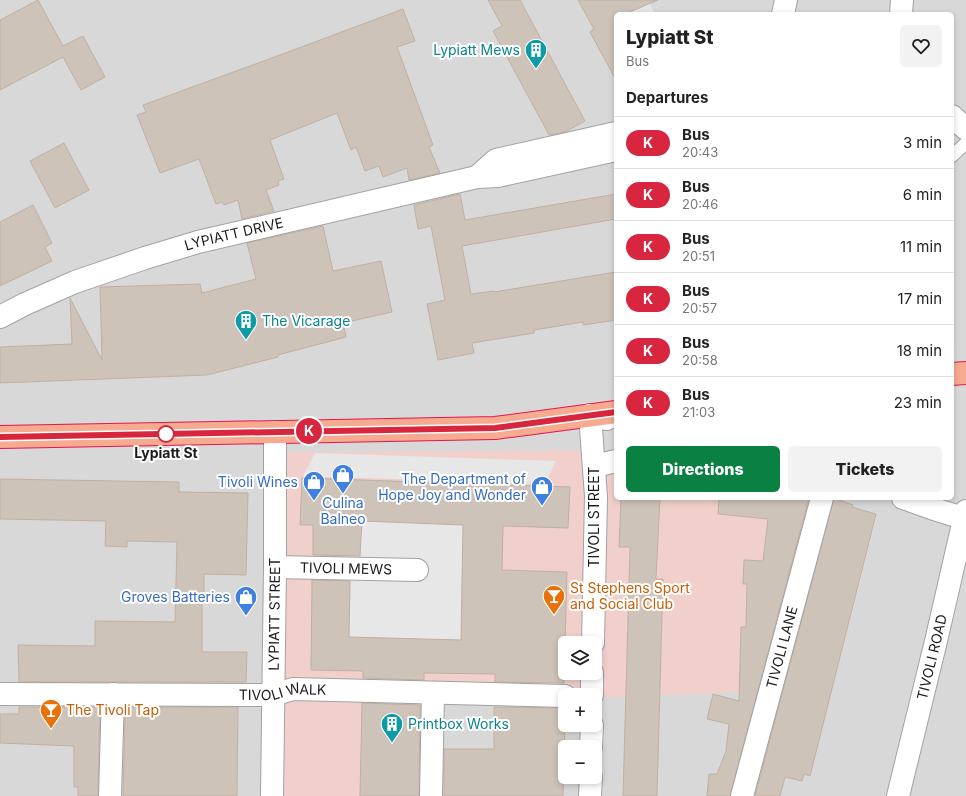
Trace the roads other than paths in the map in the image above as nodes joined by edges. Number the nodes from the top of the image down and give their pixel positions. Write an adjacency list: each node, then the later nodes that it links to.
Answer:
1 (786, 0): 3 (street)
2 (902, 0): 4 (street)
3 (783, 12)
4 (901, 12)
5 (954, 118): 6 (street)
6 (966, 129)
7 (614, 133): 11 (street, LYPIATT DRIVE)
8 (966, 143): 10 (lane)
9 (614, 150): 11 (street, LYPIATT DRIVE)
10 (954, 154)
11 (477, 177): 12 (street, LYPIATT DRIVE)
12 (0, 317)
13 (966, 373): 14 (highway)
14 (954, 374)
15 (614, 412): 16 (highway)
16 (590, 415): 17 (street); 18 (highway); 21 (street, TIVOLI STREET)
17 (614, 421)
18 (275, 432): 19 (highway); 25 (street, LYPIATT STREET)
19 (0, 437)
20 (614, 461): 21 (street)
21 (595, 466): 27 (street, TIVOLI STREET)
22 (821, 500): 38 (street, TIVOLI LANE)
23 (908, 500): 24 (street)
24 (965, 516): 39 (street, TIVOLI ROAD)
25 (275, 567): 26 (street, TIVOLI MEWS); 31 (street, LYPIATT STREET)
26 (418, 570)
27 (593, 636)
28 (433, 693): 31 (street, TIVOLI WALK); 32 (street, TIVOLI WALK); 36 (street)
29 (0, 694): 30 (street, TIVOLI WALK)
30 (112, 694): 31 (street, TIVOLI WALK); 34 (street)
31 (273, 695): 35 (street, LYPIATT STREET)
32 (558, 696)
33 (590, 784): 37 (street)
34 (110, 796)
35 (272, 796)
36 (431, 796)
37 (590, 796)
38 (742, 796)
39 (898, 796)

